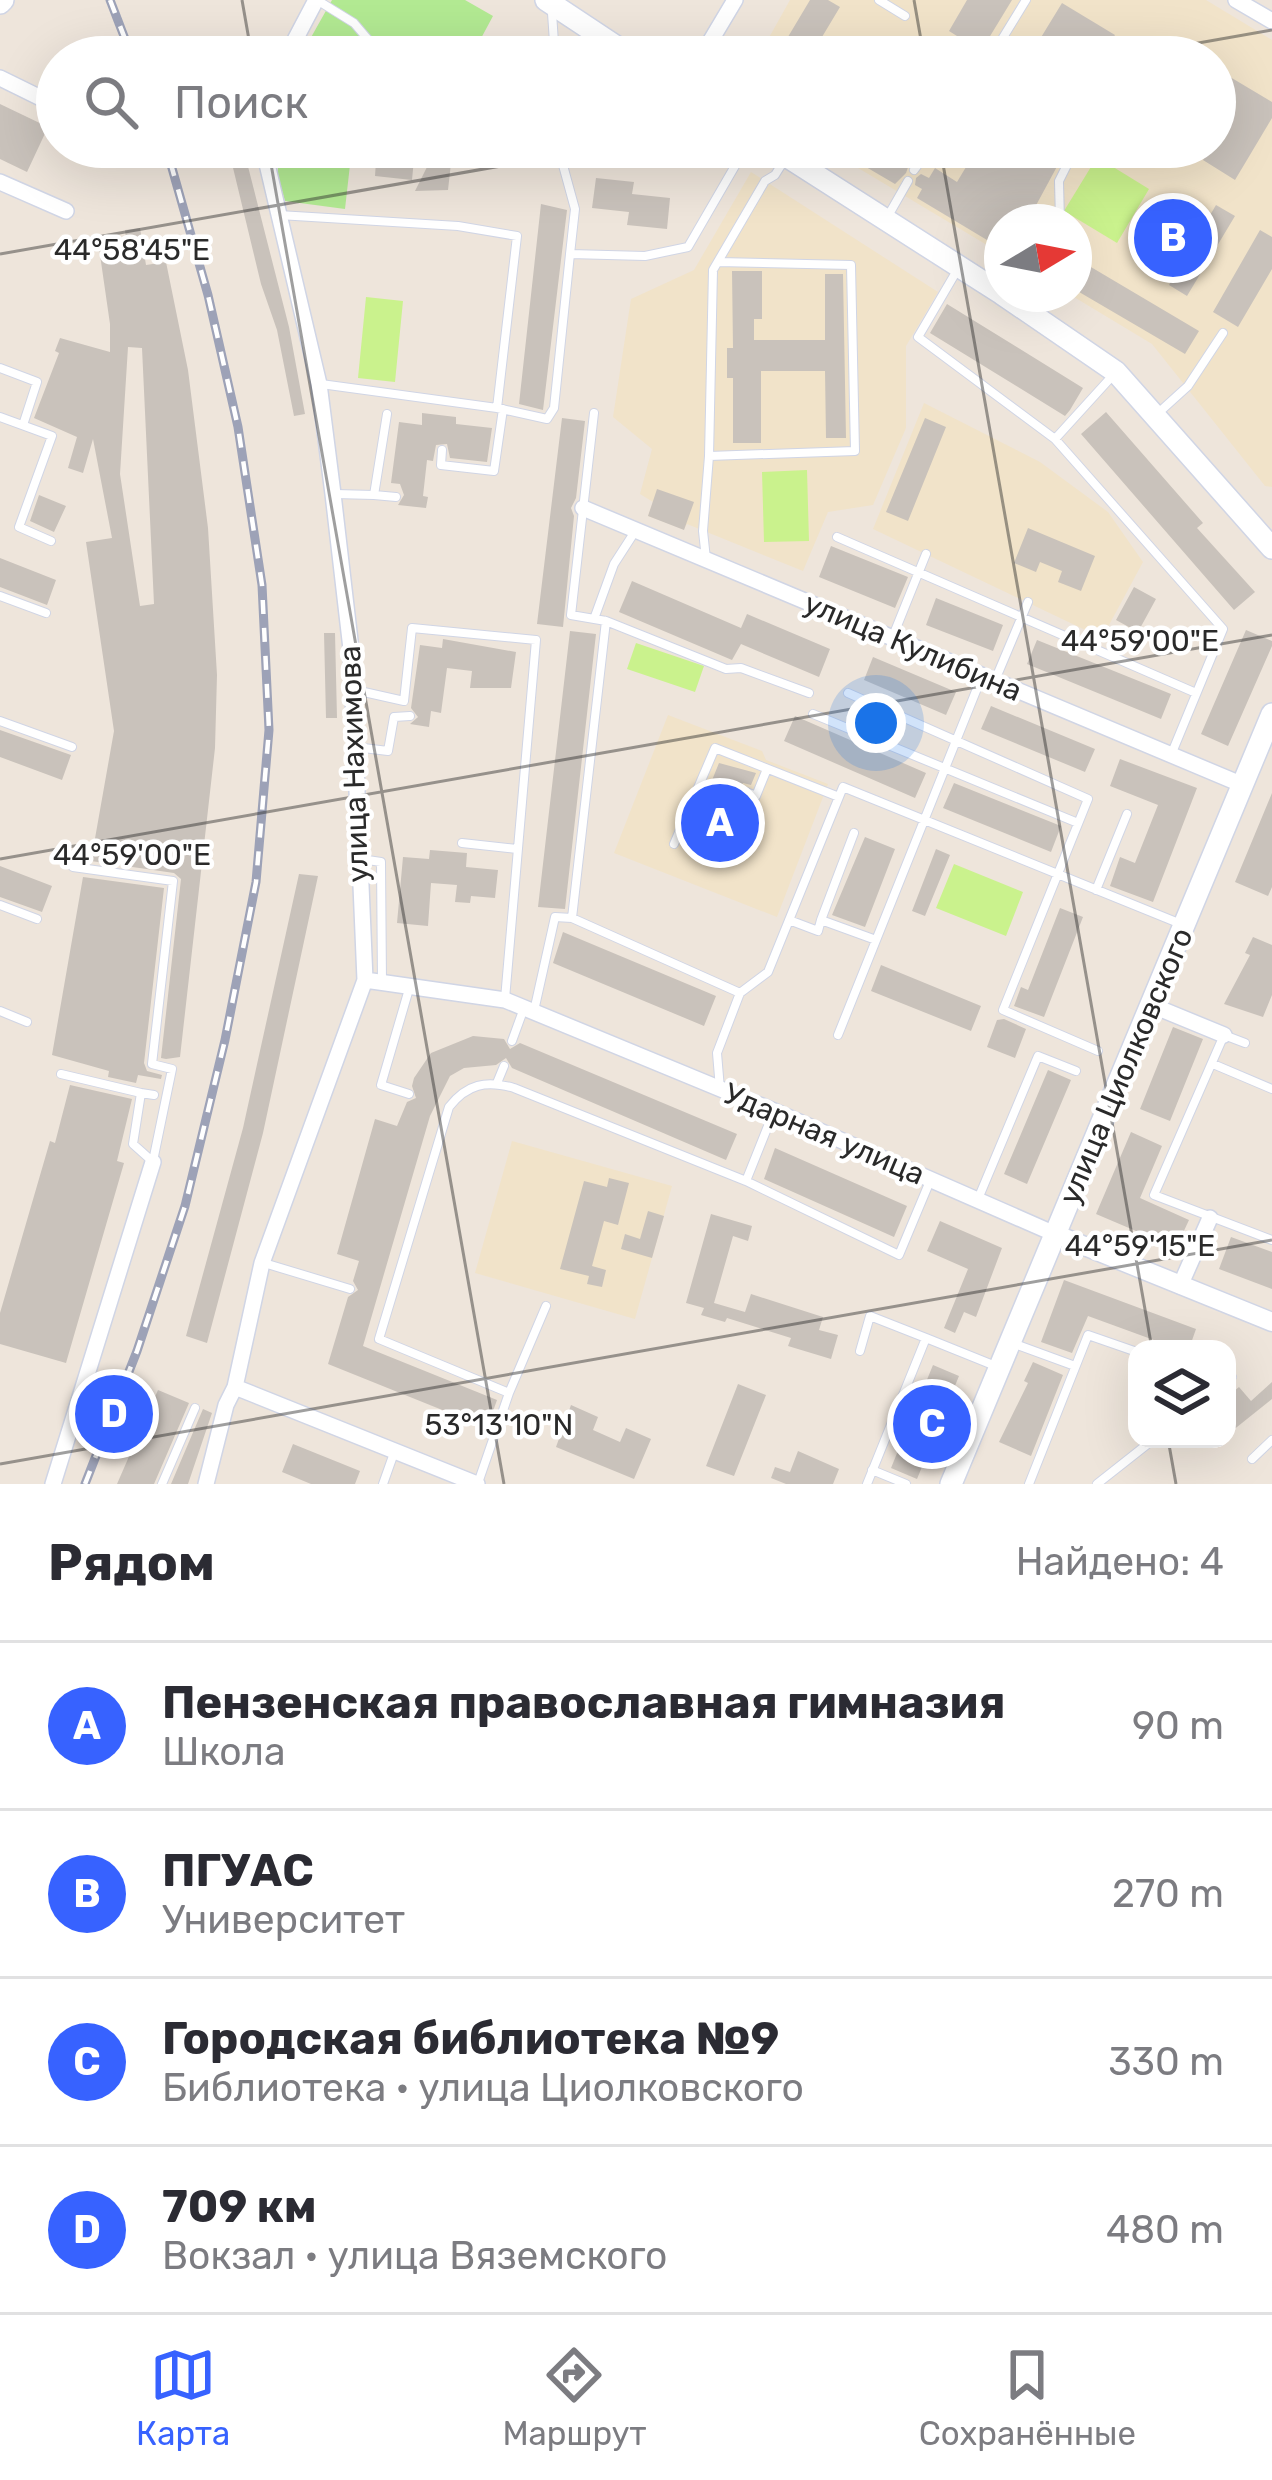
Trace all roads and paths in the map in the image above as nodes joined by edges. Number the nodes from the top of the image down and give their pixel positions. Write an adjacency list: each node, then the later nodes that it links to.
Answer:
1 (316, 0): 9 (street); 10 (lane)
2 (735, 0): 13 (street)
3 (879, 0): 7 (lane)
4 (1026, 0): 14 (lane)
5 (1237, 0): 8 (street)
6 (550, 1): 11 (lane); 12 (main road)
7 (905, 16)
8 (1272, 21)
9 (297, 36)
10 (364, 36)
11 (553, 36)
12 (601, 36)
13 (714, 36)
14 (1004, 36)
15 (0, 78): 16 (street)
16 (36, 96)
17 (268, 168): 27 (street, улица Нахимова)
18 (563, 168): 29 (lane)
19 (734, 168): 29 (lane)
20 (777, 168): 30 (lane)
21 (805, 168): 28 (main road)
22 (1066, 168): 25 (lane)
23 (908, 181): 28 (lane)
24 (0, 182): 26 (street)
25 (1060, 204)
26 (66, 211)
27 (278, 214): 37 (street, улица Нахимова); 38 (lane)
28 (886, 219): 31 (main road)
29 (570, 254): 38 (lane)
30 (718, 262): 46 (lane); 46 (lane)
31 (960, 266): 32 (main road); 44 (lane)
32 (984, 282)
33 (1028, 312): 36 (main road)
34 (1222, 333): 41 (lane)
35 (0, 368): 43 (lane)
36 (1116, 372): 41 (main road); 44 (lane)
37 (319, 384): 38 (lane); 47 (street, улица Нахимова)
38 (500, 409): 45 (lane)
39 (594, 413): 50 (lane)
40 (387, 415): 48 (lane)
41 (1155, 416): 54 (main road)
42 (0, 417): 43 (lane)
43 (23, 425): 53 (lane)
44 (1054, 439): 69 (lane)
45 (442, 450)
46 (710, 455): 56 (lane)
47 (333, 494): 48 (lane); 66 (street, улица Нахимова)
48 (374, 495): 49 (lane)
49 (396, 497)
50 (584, 508): 51 (street, улица Кулибина); 62 (lane)
51 (635, 532): 56 (street, улица Кулибина); 62 (lane)
52 (837, 537): 57 (lane)
53 (51, 542)
54 (1272, 548)
55 (926, 554): 57 (lane)
56 (706, 561): 64 (street, улица Кулибина)
57 (919, 572): 61 (lane); 64 (lane)
58 (0, 596): 60 (lane)
59 (1028, 602): 61 (lane)
60 (46, 613)
61 (1021, 617): 65 (lane); 69 (lane)
62 (594, 619): 63 (lane)
63 (606, 621): 67 (lane); 97 (lane)
64 (892, 638): 65 (street, улица Кулибина)
65 (988, 679): 74 (lane); 77 (street, улица Кулибина)
66 (353, 690): 75 (street, улица Нахимова); 89 (lane)
67 (809, 693)
68 (848, 693): 74 (lane)
69 (1196, 693): 77 (lane)
70 (813, 714): 79 (lane)
71 (1272, 714): 80 (main road, улица Циолковского)
72 (410, 716): 75 (lane)
73 (0, 722): 76 (lane)
74 (957, 740): 79 (lane); 84 (lane)
75 (354, 746): 90 (street, улица Нахимова)
76 (72, 747)
77 (1171, 754): 80 (street, улица Кулибина)
78 (767, 769): 81 (lane); 86 (lane); 88 (lane)
79 (945, 770): 83 (lane); 84 (lane)
80 (1243, 784): 101 (main road, улица Циолковского)
81 (839, 797): 83 (lane); 99 (lane)
82 (1127, 814): 93 (lane)
83 (924, 820): 92 (lane); 102 (lane)
84 (1078, 824): 92 (lane)
85 (854, 833): 100 (lane)
86 (725, 840)
87 (463, 843): 89 (lane)
88 (674, 844)
89 (517, 849): 106 (lane)
90 (359, 859): 95 (street, улица Нахимова); 96 (lane)
91 (73, 866): 129 (lane)
92 (1058, 875): 93 (lane); 115 (lane)
93 (1096, 890): 101 (lane)
94 (0, 905): 98 (lane)
95 (360, 911): 96 (lane); 103 (street, улица Нахимова)
96 (381, 914): 103 (lane)
97 (572, 918): 105 (lane); 108 (lane)
98 (37, 920)
99 (789, 920): 100 (lane); 105 (lane)
100 (821, 920): 102 (lane)
101 (1184, 926): 107 (main road, улица Циолковского)
102 (876, 940): 111 (lane)
103 (374, 982): 104 (street, Ударная улица); 136 (street, улица Нахимова)
104 (409, 989): 106 (street, Ударная улица); 124 (lane)
105 (740, 993): 121 (lane)
106 (505, 1000): 108 (street, Ударная улица)
107 (1151, 1005): 112 (street); 134 (main road, улица Циолковского)
108 (529, 1010): 113 (lane); 121 (street, Ударная улица)
109 (0, 1011): 110 (lane)
110 (27, 1022)
111 (838, 1035)
112 (1224, 1035): 114 (lane); 116 (lane)
113 (512, 1041)
114 (1245, 1043)
115 (1098, 1051)
116 (1212, 1064): 122 (lane); 133 (lane)
117 (503, 1066): 120 (lane)
118 (1076, 1071): 132 (lane)
119 (61, 1074): 123 (lane)
120 (497, 1083): 127 (lane); 130 (lane)
121 (720, 1089): 128 (street, Ударная улица)
122 (1272, 1089)
123 (141, 1093): 125 (lane); 129 (lane)
124 (409, 1094)
125 (154, 1096)
126 (436, 1102): 127 (lane)
127 (449, 1107): 140 (lane)
128 (774, 1111): 130 (lane); 131 (street, Ударная улица)
129 (153, 1162): 157 (street)
130 (746, 1180): 131 (lane)
131 (930, 1180): 132 (street, Ударная улица)
132 (977, 1200): 134 (street, Ударная улица)
133 (1210, 1218): 135 (lane); 137 (street)
134 (1055, 1234): 137 (street, Ударная улица); 144 (main road, улица Циолковского)
135 (1272, 1240)
136 (262, 1263): 138 (lane); 149 (street, улица Нахимова)
137 (1180, 1286): 142 (street, Ударная улица)
138 (350, 1289)
139 (377, 1297): 140 (lane)
140 (391, 1301): 150 (lane)
141 (546, 1306): 150 (lane)
142 (1272, 1322)
143 (926, 1339): 146 (lane); 148 (lane); 156 (lane)
144 (1010, 1342): 147 (lane); 148 (main road, улица Циолковского)
145 (1128, 1349): 147 (lane)
146 (860, 1351)
147 (1075, 1366): 165 (lane)
148 (1000, 1368): 164 (main road, улица Циолковского)
149 (235, 1387): 154 (street); 159 (street, улица Нахимова)
150 (508, 1393): 161 (lane)
151 (195, 1408): 158 (lane)
152 (1272, 1440): 155 (lane)
153 (1143, 1448): 166 (lane)
154 (394, 1451): 160 (lane); 161 (street)
155 (1252, 1459)
156 (872, 1470): 162 (lane); 163 (lane)
157 (53, 1484)
158 (162, 1484)
159 (206, 1484)
160 (383, 1484)
161 (477, 1484)
162 (867, 1484)
163 (906, 1484)
164 (951, 1484)
165 (1030, 1484)
166 (1097, 1484)

